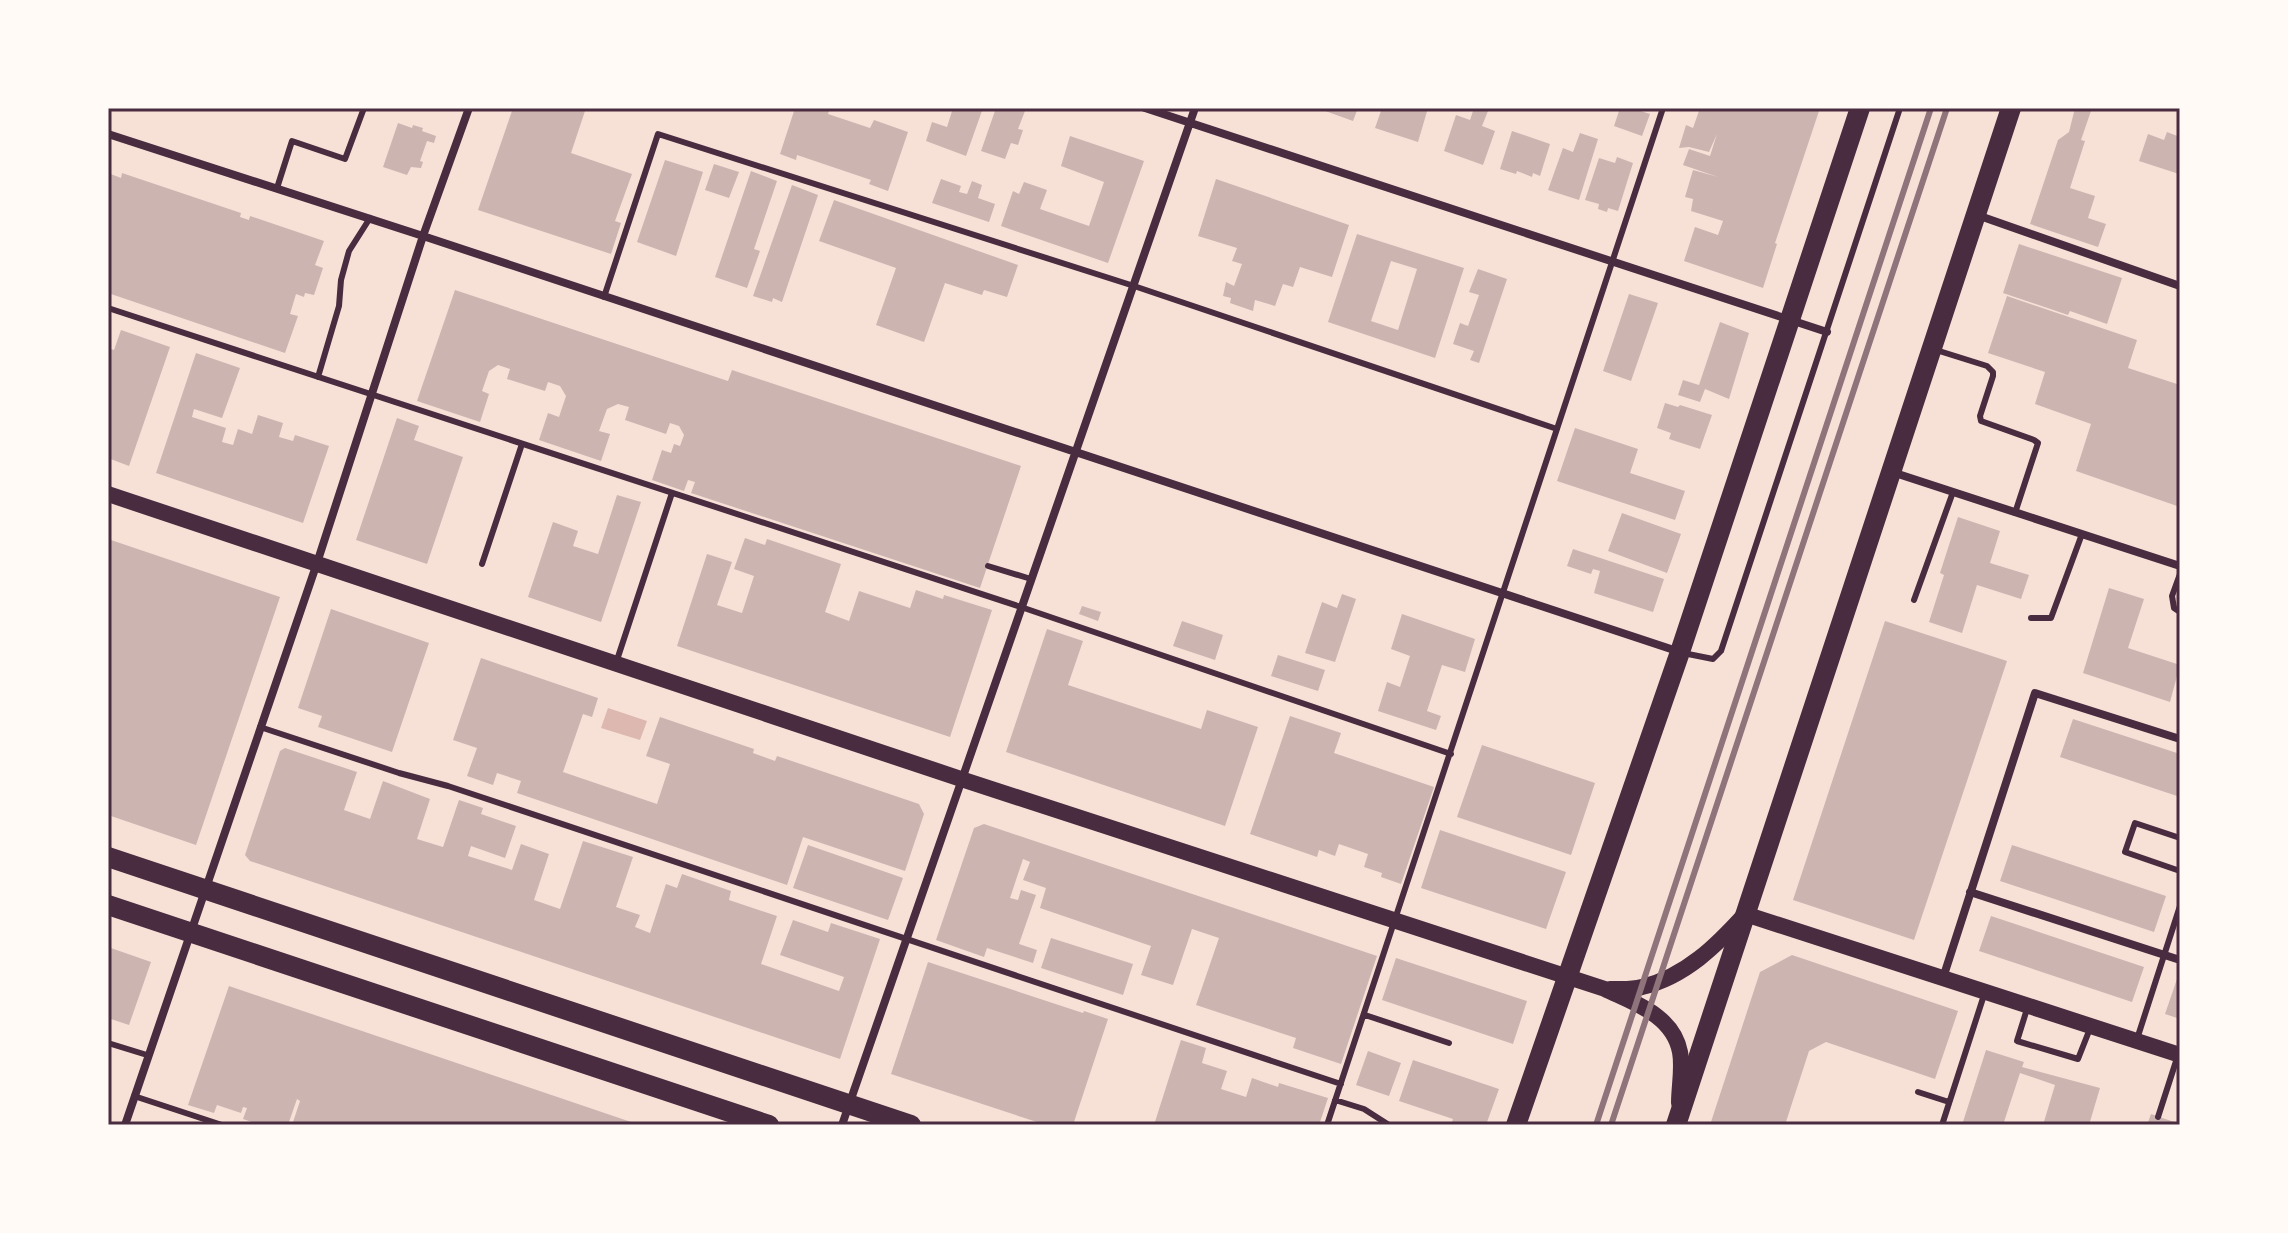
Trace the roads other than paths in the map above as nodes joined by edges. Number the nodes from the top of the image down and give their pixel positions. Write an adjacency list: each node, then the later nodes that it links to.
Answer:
1 (364, 108): 11 (lane)
2 (469, 108): 14 (street)
3 (1145, 108): 9 (street)
4 (1195, 108): 9 (street)
5 (1663, 108): 15 (lane)
6 (1860, 108): 20 (main road)
7 (1900, 108): 21 (lane)
8 (2011, 108): 12 (main road)
9 (1190, 123): 15 (street); 16 (street)
10 (108, 134): 11 (street)
11 (277, 188): 13 (street)
12 (1976, 214): 17 (street); 22 (main road)
13 (370, 218): 14 (street); 23 (lane)
14 (423, 236): 18 (street); 24 (street)
15 (1611, 263): 20 (street); 25 (lane)
16 (1134, 286): 18 (lane); 25 (lane); 27 (street)
17 (2180, 286)
18 (604, 297): 27 (street)
19 (108, 308): 23 (lane)
20 (1790, 320): 21 (street); 44 (main road)
21 (1827, 332): 44 (lane)
22 (1932, 348): 28 (main road); 32 (lane)
23 (318, 377): 24 (lane)
24 (372, 395): 26 (lane); 34 (street)
25 (1557, 429): 39 (lane)
26 (522, 444): 30 (lane); 35 (lane)
27 (1076, 452): 38 (street); 39 (street)
28 (1892, 472): 29 (street); 57 (main road)
29 (1953, 492): 32 (street); 40 (lane)
30 (672, 493): 41 (lane); 45 (lane)
31 (108, 494): 34 (main road)
32 (2015, 513): 33 (street)
33 (2082, 534): 37 (street); 43 (lane)
34 (317, 563): 45 (main road); 46 (street)
35 (482, 564)
36 (988, 566): 38 (lane)
37 (2179, 567): 42 (lane)
38 (1031, 579): 41 (street)
39 (1504, 594): 44 (street); 48 (lane)
40 (1914, 600)
41 (1021, 607): 48 (lane); 49 (street)
42 (2180, 612)
43 (2031, 618)
44 (1680, 652): 63 (main road)
45 (616, 663): 49 (main road)
46 (260, 727): 53 (street); 60 (lane)
47 (2180, 739): 54 (street)
48 (1451, 754): 58 (lane)
49 (961, 779): 58 (main road); 60 (street)
50 (2180, 838): 52 (lane)
51 (108, 857): 53 (main road)
52 (2180, 871)
53 (206, 888): 59 (street); 80 (main road)
54 (1970, 892): 61 (street); 64 (street)
55 (108, 905): 59 (main road)
56 (2180, 906): 61 (lane)
57 (1745, 914): 64 (main road); 65 (main road); 82 (main road)
58 (1396, 921): 63 (main road); 68 (lane)
59 (191, 934): 73 (street); 85 (main road)
60 (906, 940): 75 (lane); 80 (street)
61 (2163, 955): 62 (street); 70 (lane)
62 (2180, 960)
63 (1568, 978): 65 (main road); 89 (main road)
64 (1943, 978): 66 (main road)
65 (1605, 989): 82 (main road)
66 (1985, 991): 67 (main road); 79 (lane)
67 (2029, 1005): 69 (main road); 69 (lane)
68 (1365, 1015): 72 (lane); 75 (lane)
69 (2091, 1026): 70 (main road)
70 (2137, 1040): 74 (main road)
71 (108, 1043): 73 (lane)
72 (1449, 1043)
73 (147, 1055): 77 (street)
74 (2179, 1055): 81 (lane)
75 (1341, 1084): 78 (lane)
76 (1918, 1092): 79 (lane)
77 (134, 1096): 83 (street); 84 (lane)
78 (1335, 1100): 87 (lane); 88 (lane)
79 (1949, 1102): 90 (lane)
80 (846, 1115): 86 (main road)
81 (2158, 1117)
82 (1678, 1121)
83 (125, 1125)
84 (222, 1125)
85 (769, 1125)
86 (911, 1125)
87 (1327, 1125)
88 (1389, 1125)
89 (1516, 1125)
90 (1942, 1125)

